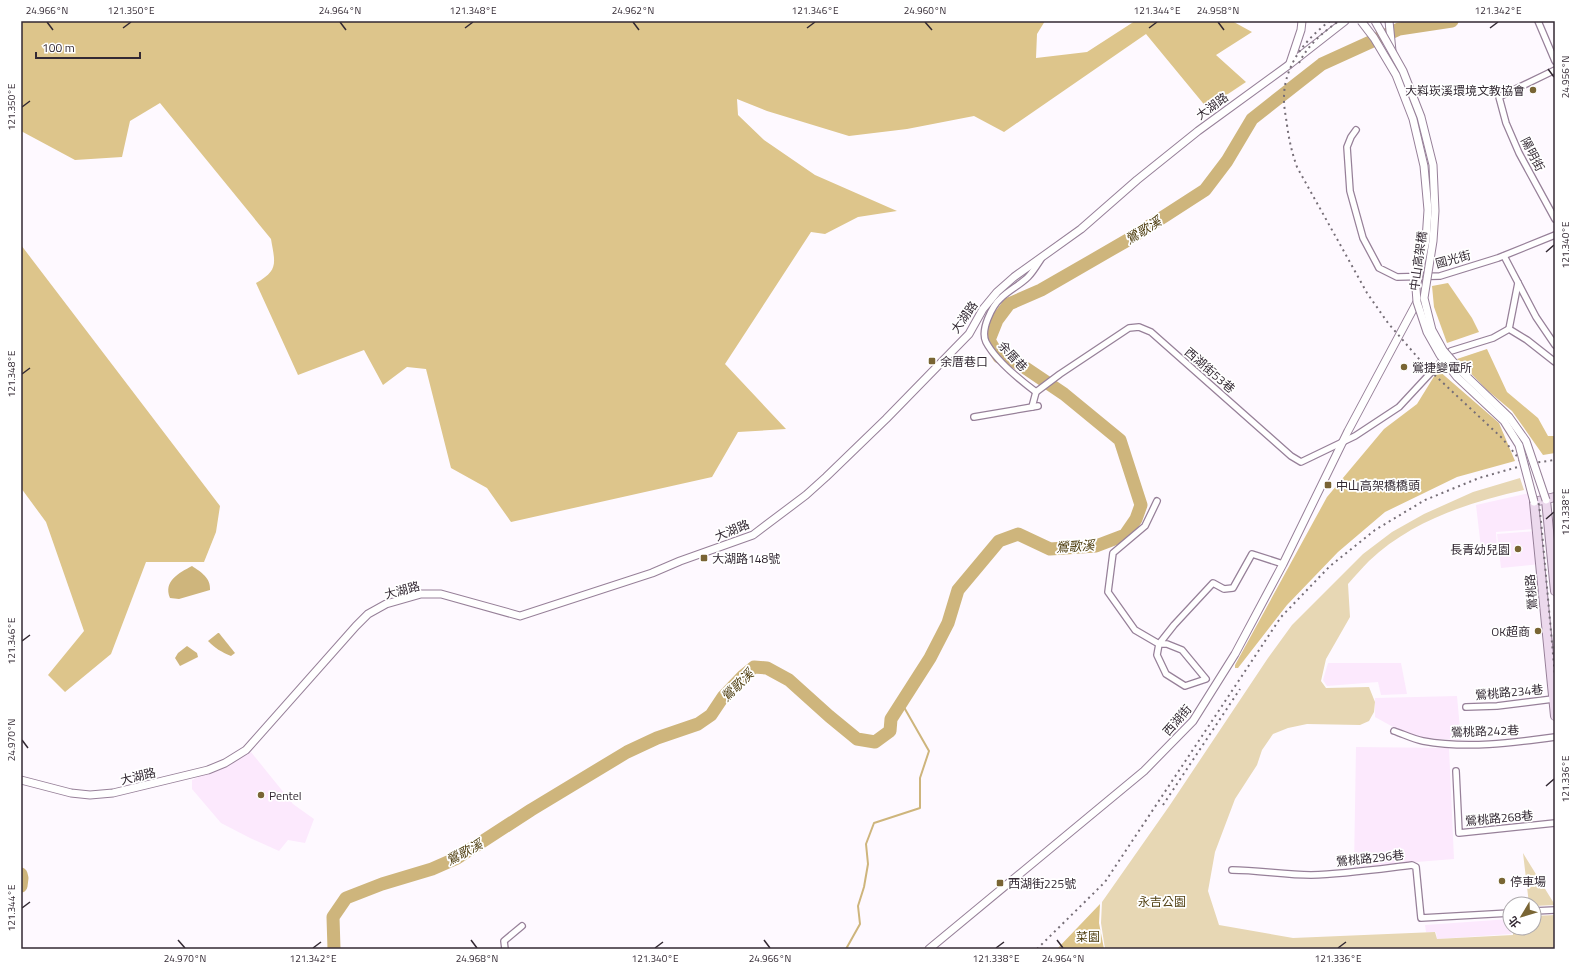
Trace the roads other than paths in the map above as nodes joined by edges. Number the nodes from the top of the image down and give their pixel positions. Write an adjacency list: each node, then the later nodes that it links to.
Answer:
1 (1302, 21): 9 (street)
2 (1345, 21): 9 (street, 大湖路)
3 (1361, 21): 17 (street, 中山高架橋, bridge)
4 (1375, 21): 7 (street, 中山高架橋, bridge)
5 (1389, 21): 7 (street)
6 (1538, 21): 8 (street)
7 (1392, 51): 17 (street, 中山高架橋, bridge)
8 (1555, 61)
9 (1290, 64): 14 (street, 大湖路)
10 (1555, 70): 12 (street, 陽明街)
11 (1356, 130): 15 (street, 國光街)
12 (1555, 218)
13 (1555, 235): 15 (street, 國光街)
14 (1043, 256): 21 (street, 余厝巷); 39 (street, 大湖路)
15 (1504, 256): 16 (street)
16 (1518, 283): 18 (street); 19 (street)
17 (1420, 300): 23 (street, 中山高架橋); 26 (street, 中山高架橋, bridge); 28 (street, 中山高架橋, bridge)
18 (1509, 329): 20 (street); 24 (street)
19 (1555, 345)
20 (1555, 362)
21 (1037, 392): 22 (street); 24 (street, 西湖街53巷)
22 (974, 417)
23 (1348, 431): 24 (street, 西湖街)
24 (1344, 442): 29 (street, 西湖街)
25 (1555, 497): 26 (main road)
26 (1546, 500): 28 (main road); 30 (main road, 鶯桃路)
27 (1157, 501): 32 (street)
28 (1534, 502): 31 (main road, 鶯桃路)
29 (1283, 564): 32 (street); 47 (street, 西湖街)
30 (1555, 591)
31 (1551, 642): 33 (main road, 鶯桃路)
32 (1159, 644): 32 (street)
33 (1554, 699): 34 (street, 鶯桃路234巷); 35 (main road, 鶯桃路)
34 (1466, 707)
35 (1555, 716)
36 (1394, 731): 37 (street, 鶯桃路242巷)
37 (1555, 738)
38 (1456, 771): 40 (street, 鶯桃路268巷)
39 (21, 780)
40 (1555, 823)
41 (1232, 870): 44 (street, 鶯桃路296巷)
42 (1555, 910): 43 (street)
43 (1542, 911)
44 (1502, 913)
45 (522, 926): 46 (street)
46 (505, 949)
47 (929, 949)

